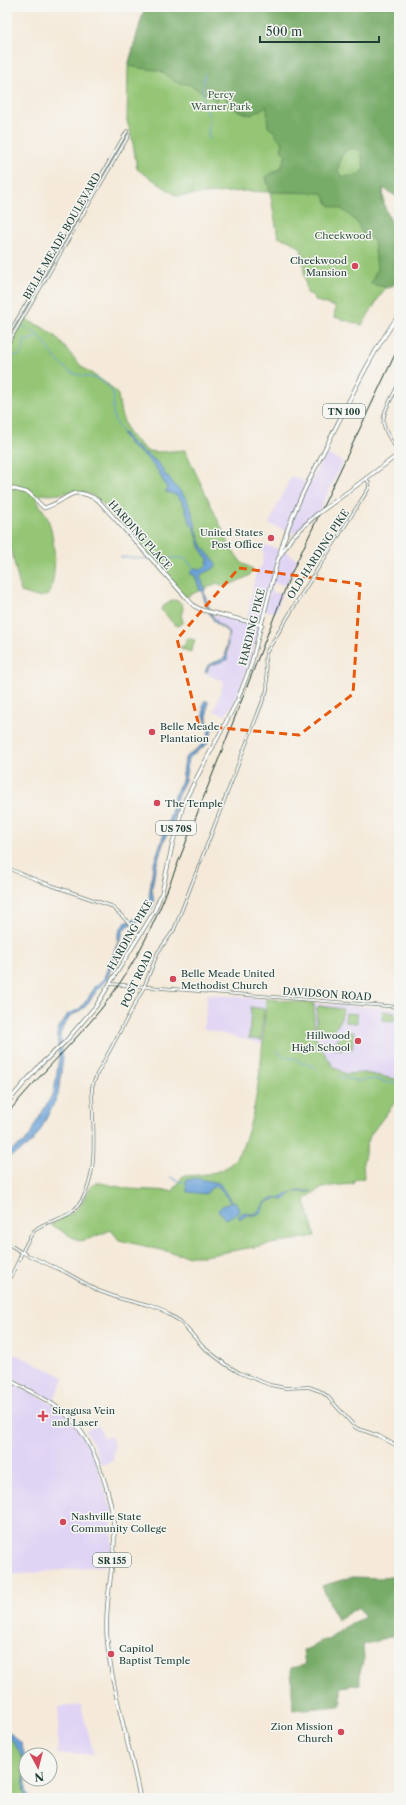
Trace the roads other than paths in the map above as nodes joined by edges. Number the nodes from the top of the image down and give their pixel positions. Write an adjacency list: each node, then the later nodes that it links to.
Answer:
1 (127, 131): 4 (street, BELLE MEADE BOULEVARD)
2 (129, 135): 5 (street, BELLE MEADE BOULEVARD)
3 (399, 315): 10 (main road, TN 100)
4 (7, 337)
5 (7, 345)
6 (399, 383): 7 (street)
7 (399, 453): 8 (main road, HARDING PIKE / US 70S)
8 (366, 478): 11 (main road, HARDING PIKE / US 70S, bridge); 14 (street, OLD HARDING PIKE)
9 (7, 487): 13 (main road, HARDING PLACE)
10 (286, 533): 11 (main road); 12 (main road, TN 100)
11 (292, 537): 12 (main road, HARDING PIKE / US 70S)
12 (279, 557): 13 (main road, HARDING PIKE / US 70S)
13 (262, 625): 16 (main road, HARDING PIKE / US 70S)
14 (274, 638): 18 (street, POST ROAD)
15 (7, 868): 16 (street)
16 (140, 936): 17 (main road, HARDING PIKE / US 70S)
17 (111, 984): 18 (street, DAVIDSON ROAD); 20 (main road, HARDING PIKE / US 70S)
18 (144, 988): 19 (street, DAVIDSON ROAD); 22 (street, POST ROAD)
19 (399, 1007)
20 (7, 1104)
21 (7, 1243): 22 (street)
22 (21, 1252): 23 (street, POST ROAD); 25 (street)
23 (7, 1282)
24 (7, 1379): 27 (main road, SR 155)
25 (399, 1447)
26 (399, 1795): 28 (main road)
27 (140, 1798)
28 (397, 1798)

